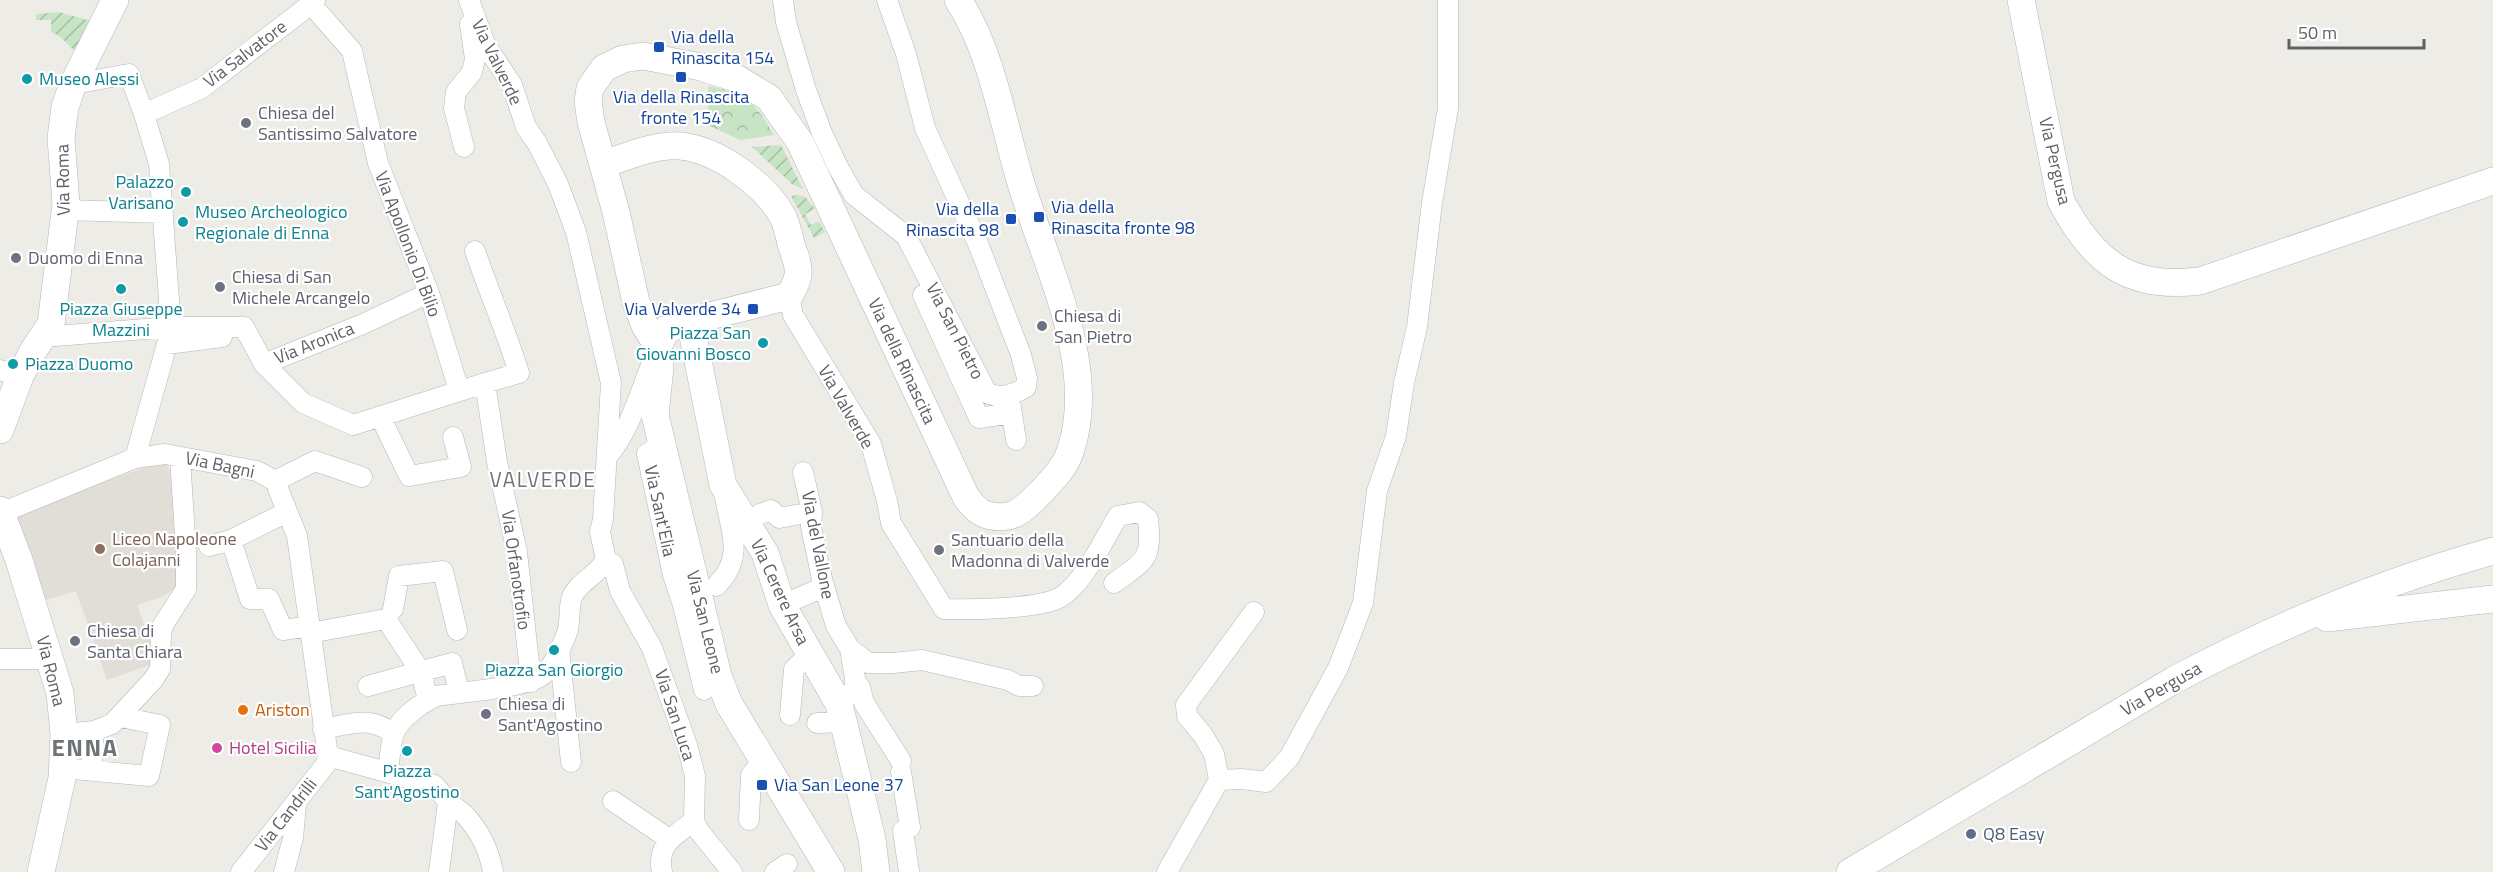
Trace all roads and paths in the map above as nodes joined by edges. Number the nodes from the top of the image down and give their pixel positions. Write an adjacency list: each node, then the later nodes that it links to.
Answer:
1 (115, 0): 9 (street, Via Roma)
2 (783, 0): 29 (street, Via San Pietro)
3 (887, 0): 29 (street)
4 (958, 0): 12 (street, Via della Rinascita)
5 (1448, 0): 87 (street)
6 (2021, 0): 13 (street, Via Pergusa)
7 (471, 5): 11 (street); 37 (street, Via Valverde)
8 (303, 6): 10 (street, Via Salvatore); 17 (street, Via Apollonio Di Bilio)
9 (73, 84): 10 (street); 15 (street, Via Roma)
10 (144, 114): 14 (street)
11 (464, 147)
12 (603, 164): 19 (street); 24 (street, Via della Rinascita)
13 (2493, 182)
14 (163, 208): 15 (street); 21 (street)
15 (66, 210): 23 (street, Via Roma)
16 (475, 251): 27 (street)
17 (429, 293): 25 (street, Via Aronica); 28 (street, Via Apollonio Di Bilio)
18 (923, 295): 29 (street)
19 (789, 296): 20 (street, Via Valverde); 52 (street, Via Valverde)
20 (690, 321): 24 (street, Via Valverde); 41 (street, Via Cerere Arsa)
21 (180, 327): 22 (street); 23 (street)
22 (248, 334): 25 (street); 36 (street)
23 (42, 337): 26 (street, Via Roma)
24 (658, 345): 34 (street, Via San Leone); 37 (street, Via Valverde)
25 (264, 364): 30 (street)
26 (10, 373): 31 (street, Via Roma)
27 (485, 383): 28 (street); 68 (street, Via Orfanotrofio)
28 (459, 390): 30 (street)
29 (1010, 404): 33 (street)
30 (380, 416): 32 (street)
31 (0, 430)
32 (453, 437)
33 (1016, 440)
34 (661, 444): 71 (street, Via Sant'Elia); 82 (street, Via San Leone)
35 (180, 457): 36 (street, Via Bagni); 40 (street, Via Bagni); 76 (street)
36 (135, 458): 42 (street, Via Bagni)
37 (607, 458): 50 (street, Via Valverde)
38 (802, 472): 44 (street, Via del Vallone)
39 (362, 477): 40 (street)
40 (275, 481): 43 (street, Via Bagni)
41 (723, 485): 45 (street, Via Cerere Arsa); 53 (street)
42 (0, 511): 66 (street, Via Roma)
43 (287, 512): 46 (street); 60 (street, Via Bagni)
44 (812, 512): 45 (street); 54 (street, Via del Vallone)
45 (752, 517): 56 (street, Via Cerere Arsa)
46 (231, 540): 47 (street); 60 (street)
47 (209, 546)
48 (2493, 551): 49 (street, Via Pergusa)
49 (2462, 559): 51 (street); 55 (street); 59 (street, Via Pergusa)
50 (606, 560): 62 (street); 92 (street, Via San Luca)
51 (2493, 572)
52 (1114, 583)
53 (716, 586)
54 (824, 587): 56 (street); 63 (street, Via del Vallone)
55 (2485, 600): 59 (street)
56 (782, 605): 64 (street, Via Cerere Arsa)
57 (393, 609): 61 (street)
58 (1254, 612): 87 (street)
59 (2287, 623): 105 (street, Via Pergusa)
60 (310, 630): 67 (street); 77 (street, Via Bagni)
61 (457, 630)
62 (559, 649): 68 (street); 83 (street)
63 (850, 649): 70 (street); 74 (street, Via del Vallone)
64 (809, 655): 74 (street, Via Cerere Arsa); 75 (street)
65 (0, 659): 66 (street)
66 (50, 659): 79 (street, Via Roma)
67 (421, 672): 69 (street); 72 (street); 73 (street)
68 (533, 682): 72 (street)
69 (368, 686)
70 (1033, 686)
71 (704, 690)
72 (459, 692): 73 (street)
73 (428, 700): 80 (street)
74 (838, 709): 94 (street, Via Cerere Arsa); 103 (street)
75 (790, 715)
76 (121, 717): 78 (street); 85 (street)
77 (323, 729): 80 (street); 81 (street, Via Bagni)
78 (94, 731): 79 (street); 85 (street)
79 (64, 734): 84 (street, Via Roma)
80 (394, 734): 86 (street)
81 (328, 756): 86 (street); 90 (street, Via Candrilli)
82 (763, 761): 91 (street); 102 (street, Via San Leone)
83 (571, 762)
84 (63, 768): 85 (street); 95 (street, Via Roma)
85 (91, 770)
86 (388, 771): 89 (street)
87 (1219, 780): 104 (street)
88 (613, 801): 93 (street)
89 (448, 802): 98 (street); 99 (street)
90 (296, 805): 96 (street, Via Candrilli); 97 (street)
91 (749, 820)
92 (694, 821): 93 (street); 101 (street)
93 (669, 839): 100 (street)
94 (879, 869)
95 (41, 872)
96 (241, 872)
97 (284, 872)
98 (439, 872)
99 (493, 872)
100 (662, 872)
101 (732, 872)
102 (831, 872)
103 (909, 872)
104 (1167, 872)
105 (1850, 872)

